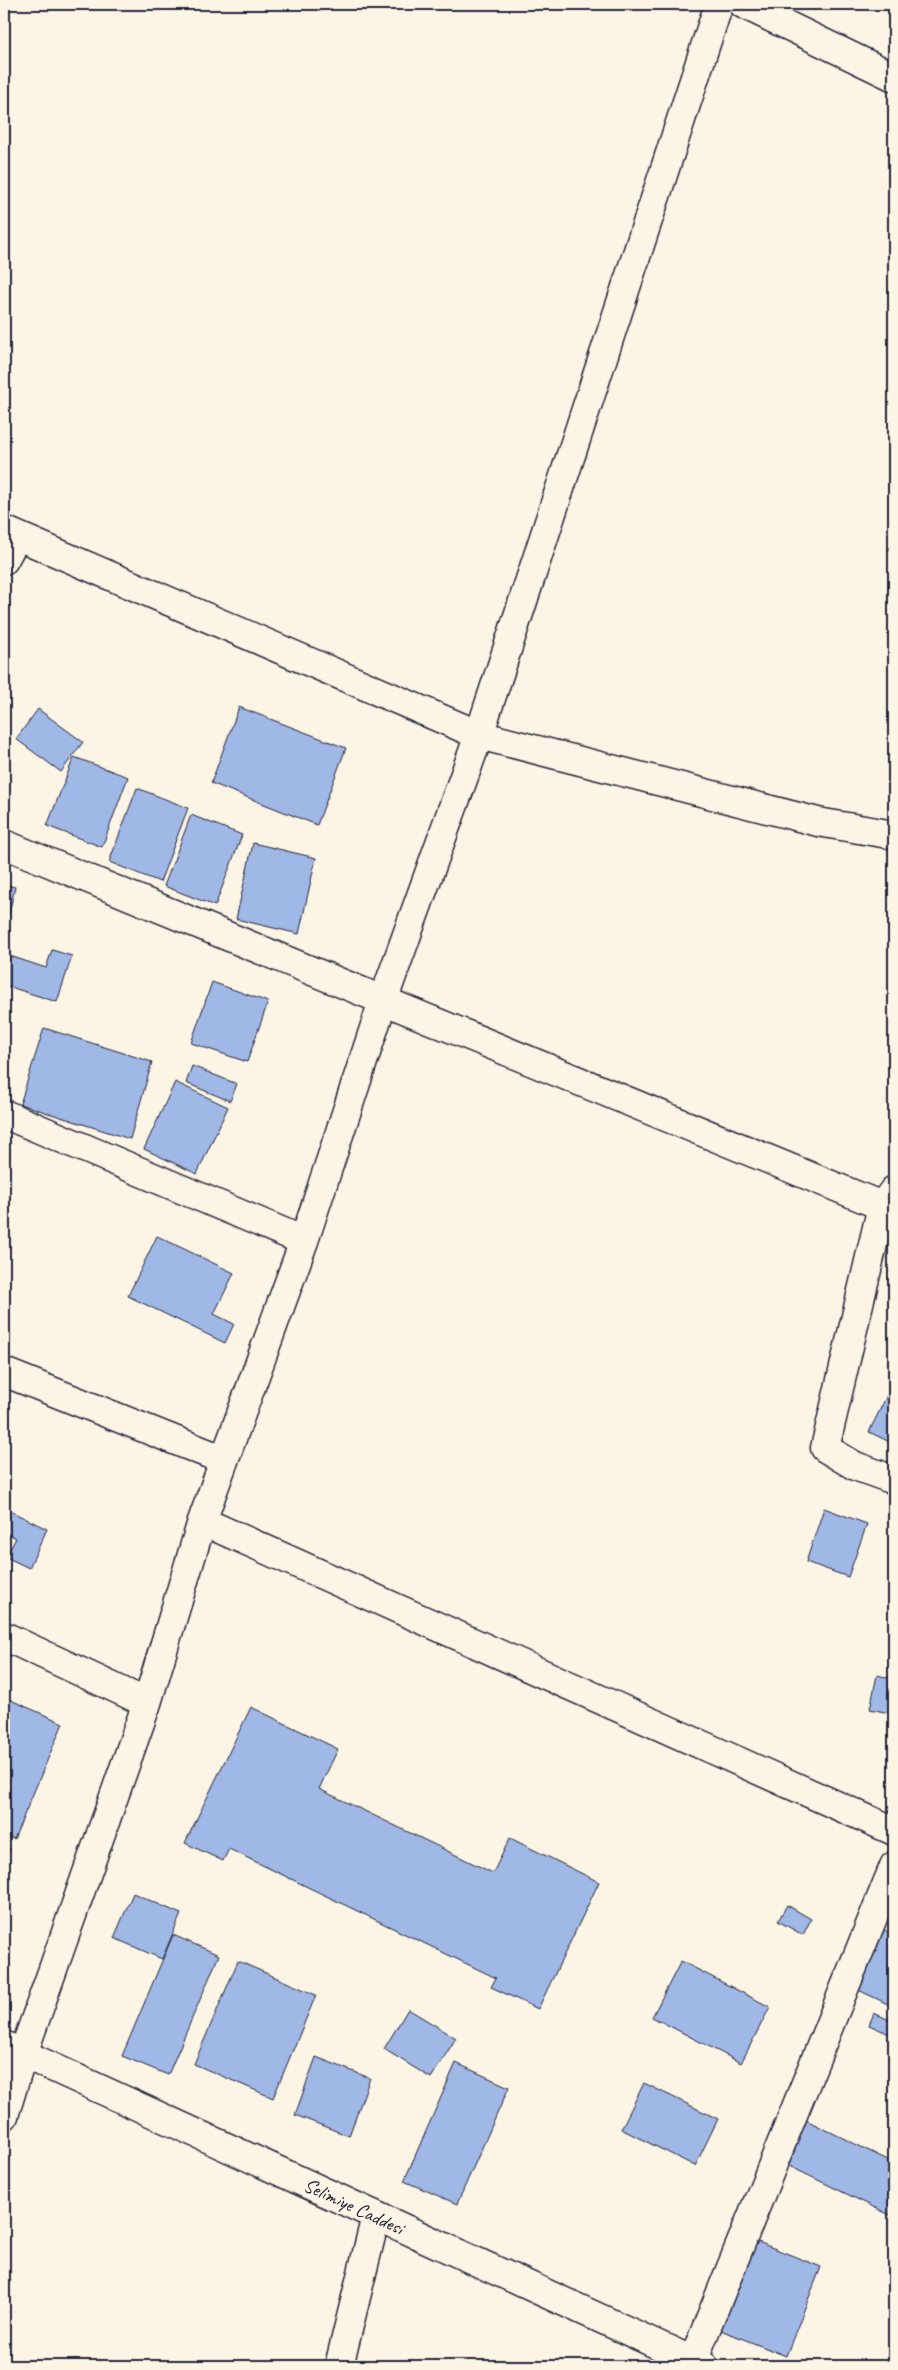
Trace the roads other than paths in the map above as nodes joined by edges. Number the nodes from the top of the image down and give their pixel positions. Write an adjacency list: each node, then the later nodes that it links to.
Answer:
1 (719, 4): 6 (street)
2 (743, 4): 3 (street)
3 (894, 77)
4 (10, 533): 5 (street); 6 (street)
5 (4, 560)
6 (479, 735): 7 (street); 9 (street)
7 (894, 835)
8 (4, 844): 9 (street)
9 (383, 1001): 11 (street); 12 (street)
10 (4, 1114): 12 (street)
11 (888, 1198): 15 (street)
12 (304, 1241): 14 (street)
13 (4, 1372): 14 (street)
14 (224, 1460): 16 (street)
15 (894, 1480)
16 (202, 1521): 18 (street); 19 (street)
17 (4, 1636): 18 (street)
18 (147, 1703): 21 (street)
19 (894, 1831)
20 (894, 1866): 24 (street)
21 (13, 2050): 22 (street); 23 (street, Selimiye Caddesi)
22 (4, 2116)
23 (376, 2216): 24 (street, Selimiye Caddesi); 25 (street)
24 (696, 2365)
25 (339, 2366)

